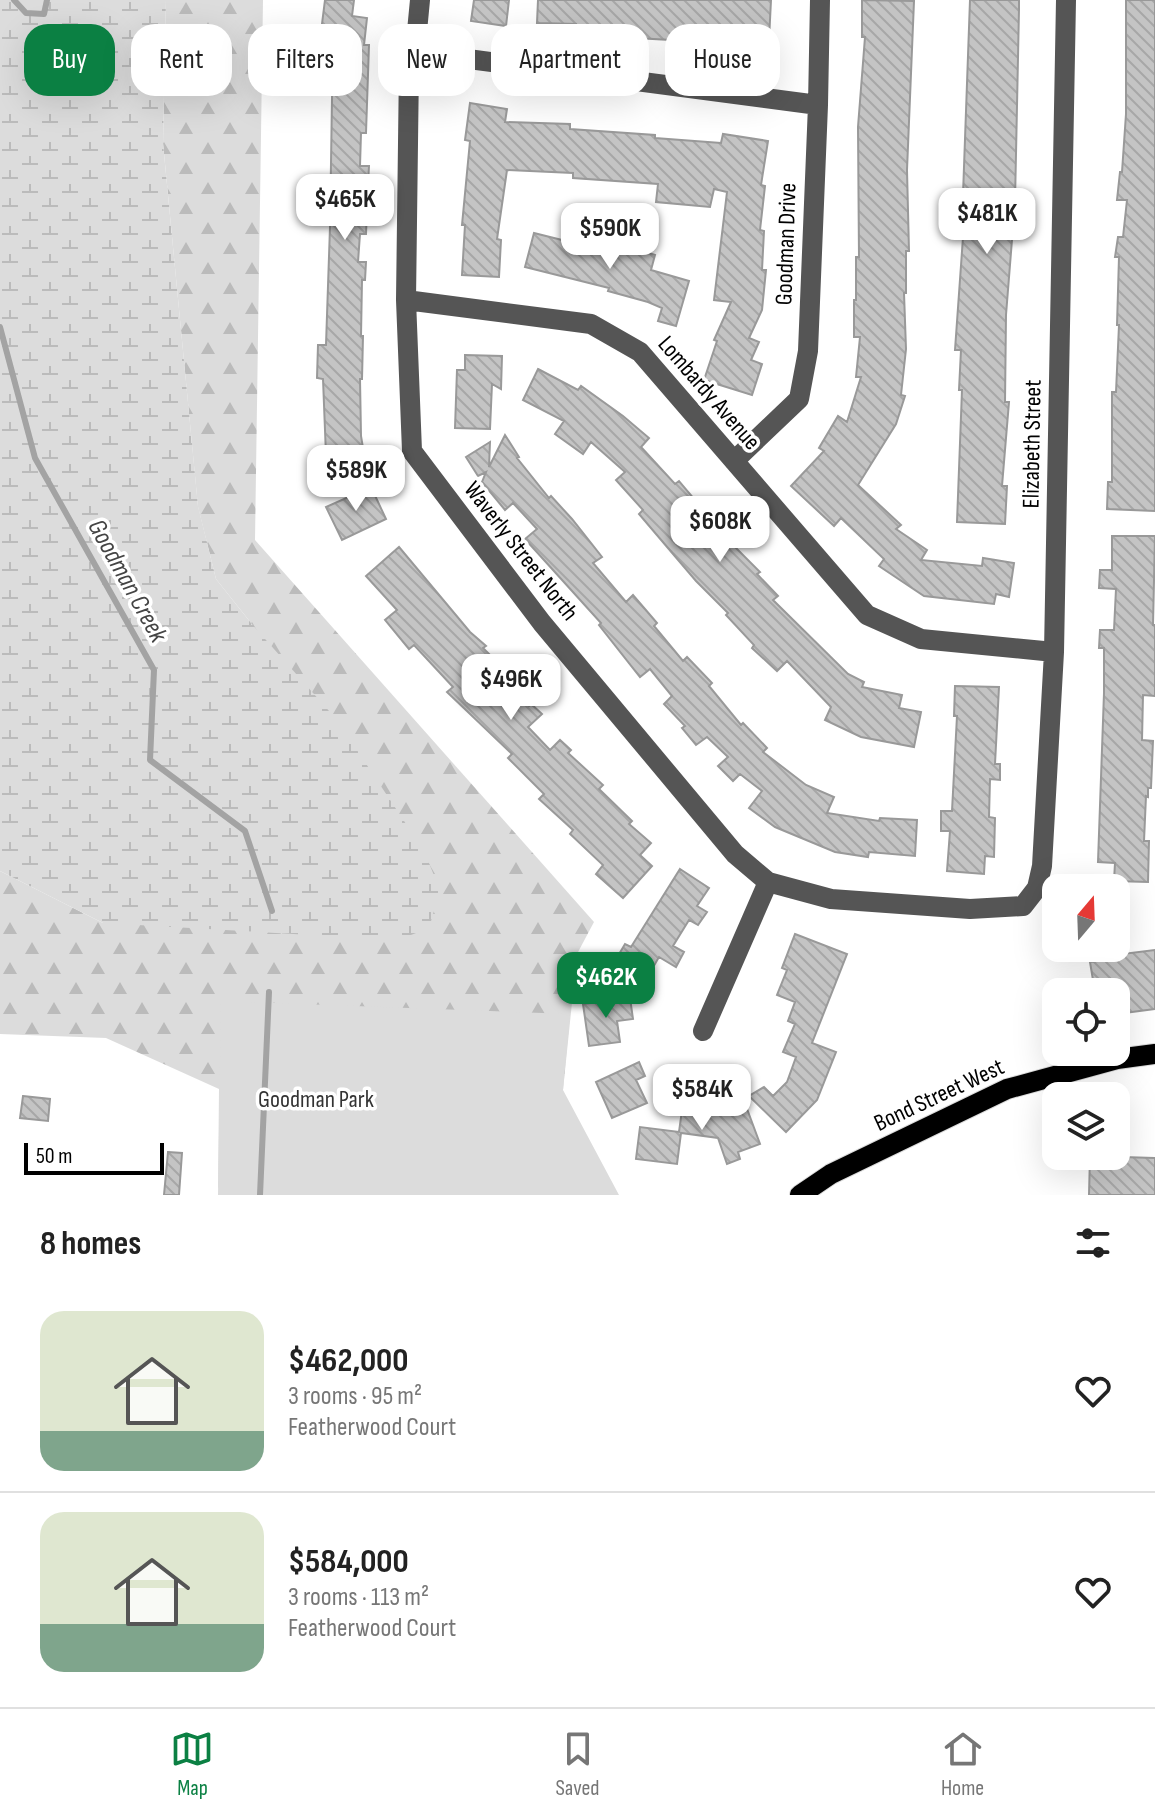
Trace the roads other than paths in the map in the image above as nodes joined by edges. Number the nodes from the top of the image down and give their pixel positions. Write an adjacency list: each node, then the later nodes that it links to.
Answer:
1 (420, 0): 4 (street, Waverly Street North)
2 (820, 0): 7 (street, Goodman Drive)
3 (1066, 0): 10 (street, Elizabeth Street)
4 (418, 24)
5 (475, 60): 7 (street)
6 (409, 96): 8 (street, Waverly Street North)
7 (818, 105): 9 (street, Goodman Drive)
8 (406, 300): 9 (street, Lombardy Avenue); 11 (street, Waverly Street North)
9 (734, 461): 10 (street, Lombardy Avenue)
10 (1054, 652): 12 (street, Elizabeth Street)
11 (768, 882): 12 (street, Waverly Street North); 13 (street)
12 (1037, 888)
13 (703, 1031)
14 (1155, 1054): 15 (main road, Bond Street West)
15 (831, 1174): 16 (main road, Bond Street West); 17 (main road)
16 (800, 1195)
17 (813, 1195)

